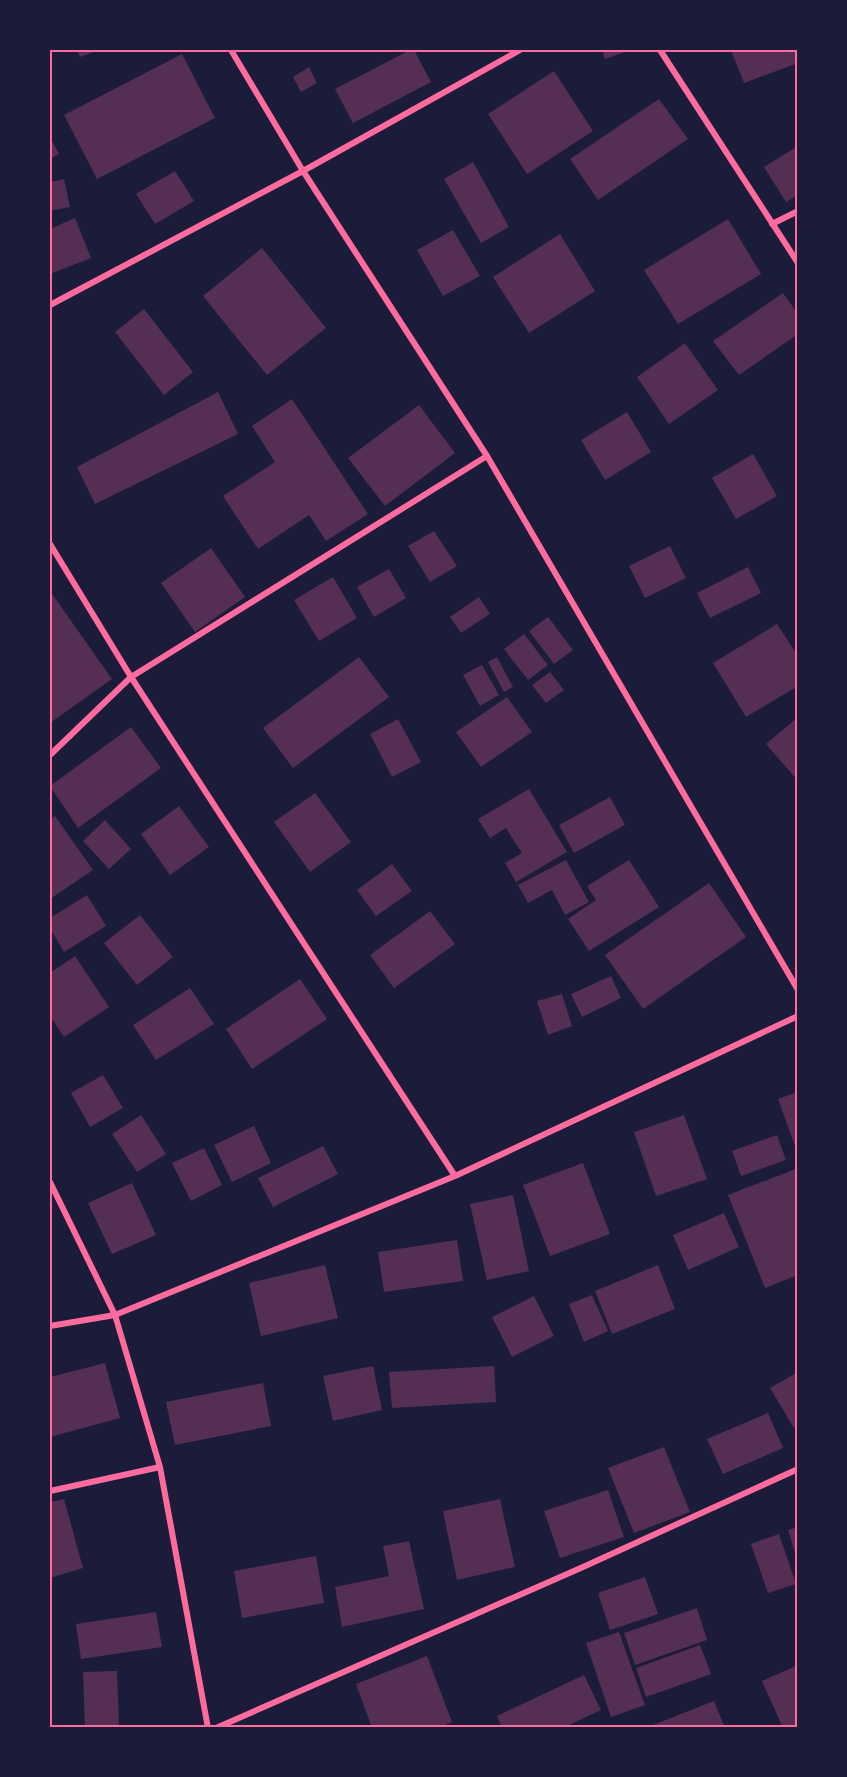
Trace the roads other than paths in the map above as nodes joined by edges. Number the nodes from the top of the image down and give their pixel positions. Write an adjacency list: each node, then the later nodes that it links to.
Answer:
1 (231, 50): 4 (street)
2 (519, 50): 4 (street)
3 (660, 50): 6 (street)
4 (303, 171): 8 (street); 9 (street)
5 (798, 211): 6 (street)
6 (772, 224): 7 (street)
7 (798, 263)
8 (50, 305)
9 (487, 456): 11 (street); 13 (street)
10 (50, 544): 11 (street)
11 (131, 677): 12 (street); 15 (street)
12 (50, 755)
13 (798, 990)
14 (798, 1016): 15 (street)
15 (456, 1176): 17 (street)
16 (50, 1182): 17 (street)
17 (115, 1315): 18 (street); 19 (street)
18 (50, 1326)
19 (160, 1467): 21 (street); 22 (street)
20 (798, 1469): 23 (street)
21 (50, 1491)
22 (208, 1728)
23 (216, 1728)

